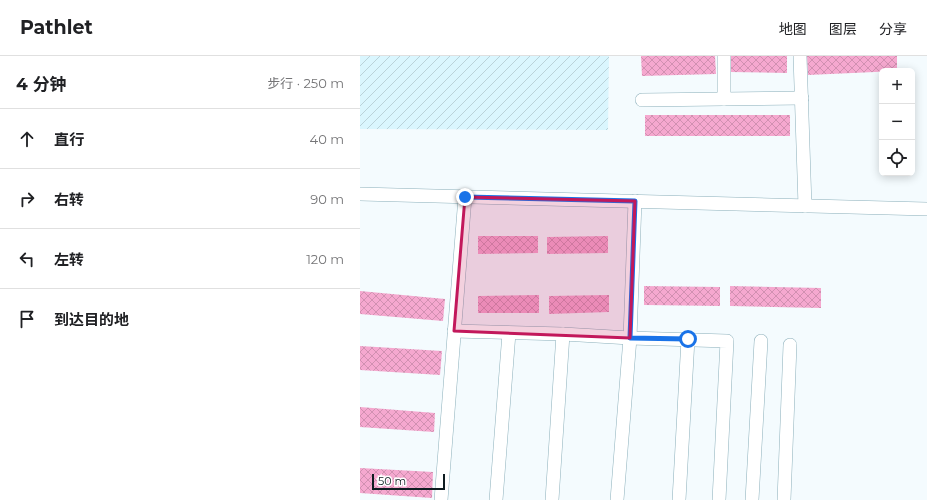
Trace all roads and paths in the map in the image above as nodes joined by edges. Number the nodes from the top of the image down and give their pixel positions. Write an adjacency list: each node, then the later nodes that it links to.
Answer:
1 (724, 56): 4 (street)
2 (800, 56): 3 (street)
3 (802, 98): 4 (street); 9 (street)
4 (724, 99): 5 (street)
5 (642, 100)
6 (360, 194): 7 (street)
7 (465, 197): 8 (street); 11 (street)
8 (635, 201): 9 (street); 14 (street)
9 (805, 206): 10 (street)
10 (927, 209)
11 (454, 331): 12 (street); 18 (street)
12 (508, 333): 13 (street); 19 (street)
13 (563, 334): 14 (street); 20 (street)
14 (630, 338): 15 (street); 21 (street)
15 (688, 339): 22 (street); 23 (street)
16 (761, 342): 24 (street)
17 (790, 345): 25 (street)
18 (440, 500)
19 (496, 500)
20 (552, 500)
21 (617, 500)
22 (680, 500)
23 (719, 500)
24 (752, 500)
25 (784, 500)

